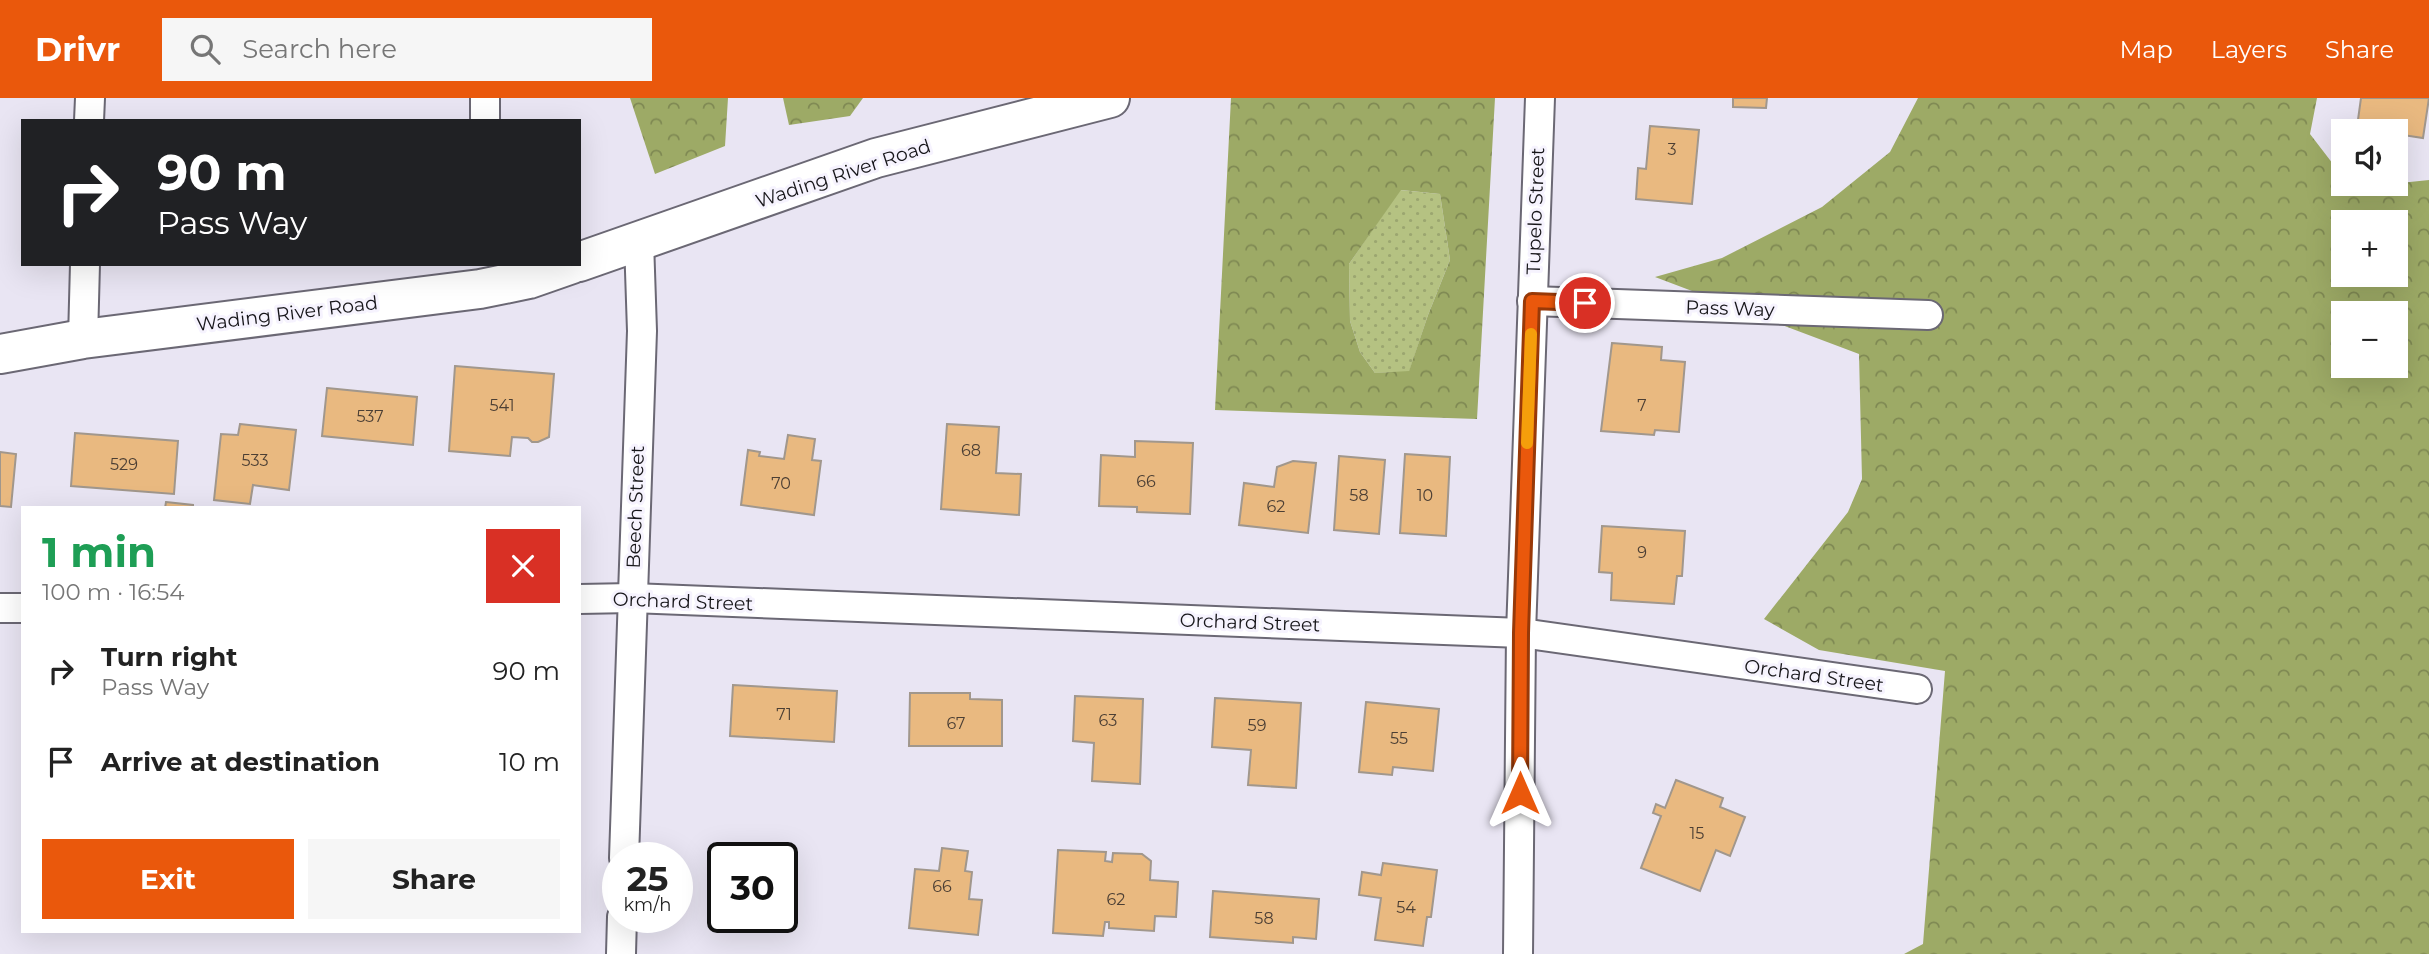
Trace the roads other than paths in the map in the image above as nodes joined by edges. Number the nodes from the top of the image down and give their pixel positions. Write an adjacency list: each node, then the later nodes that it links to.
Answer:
1 (90, 98): 5 (street)
2 (485, 98): 6 (street)
3 (1110, 98): 7 (main road, Wading River Road)
4 (1540, 98): 12 (street, Tupelo Street)
5 (89, 119)
6 (485, 119)
7 (639, 241): 8 (main road, Wading River Road); 16 (street, Beech Street)
8 (581, 261)
9 (85, 266): 14 (street)
10 (566, 266): 11 (main road, Wading River Road)
11 (481, 277): 14 (main road, Wading River Road)
12 (1532, 301): 13 (street, Pass Way); 20 (street, Tupelo Street)
13 (1928, 315)
14 (83, 339): 15 (main road, Wading River Road)
15 (0, 354)
16 (632, 598): 17 (street, Orchard Street); 20 (street, Orchard Street); 22 (street, Beech Street)
17 (581, 599)
18 (0, 608): 19 (street)
19 (21, 608)
20 (1521, 633): 21 (street, Orchard Street); 25 (street, Tupelo Street)
21 (1917, 689)
22 (624, 842)
23 (622, 933): 24 (street)
24 (621, 954)
25 (1518, 954)

